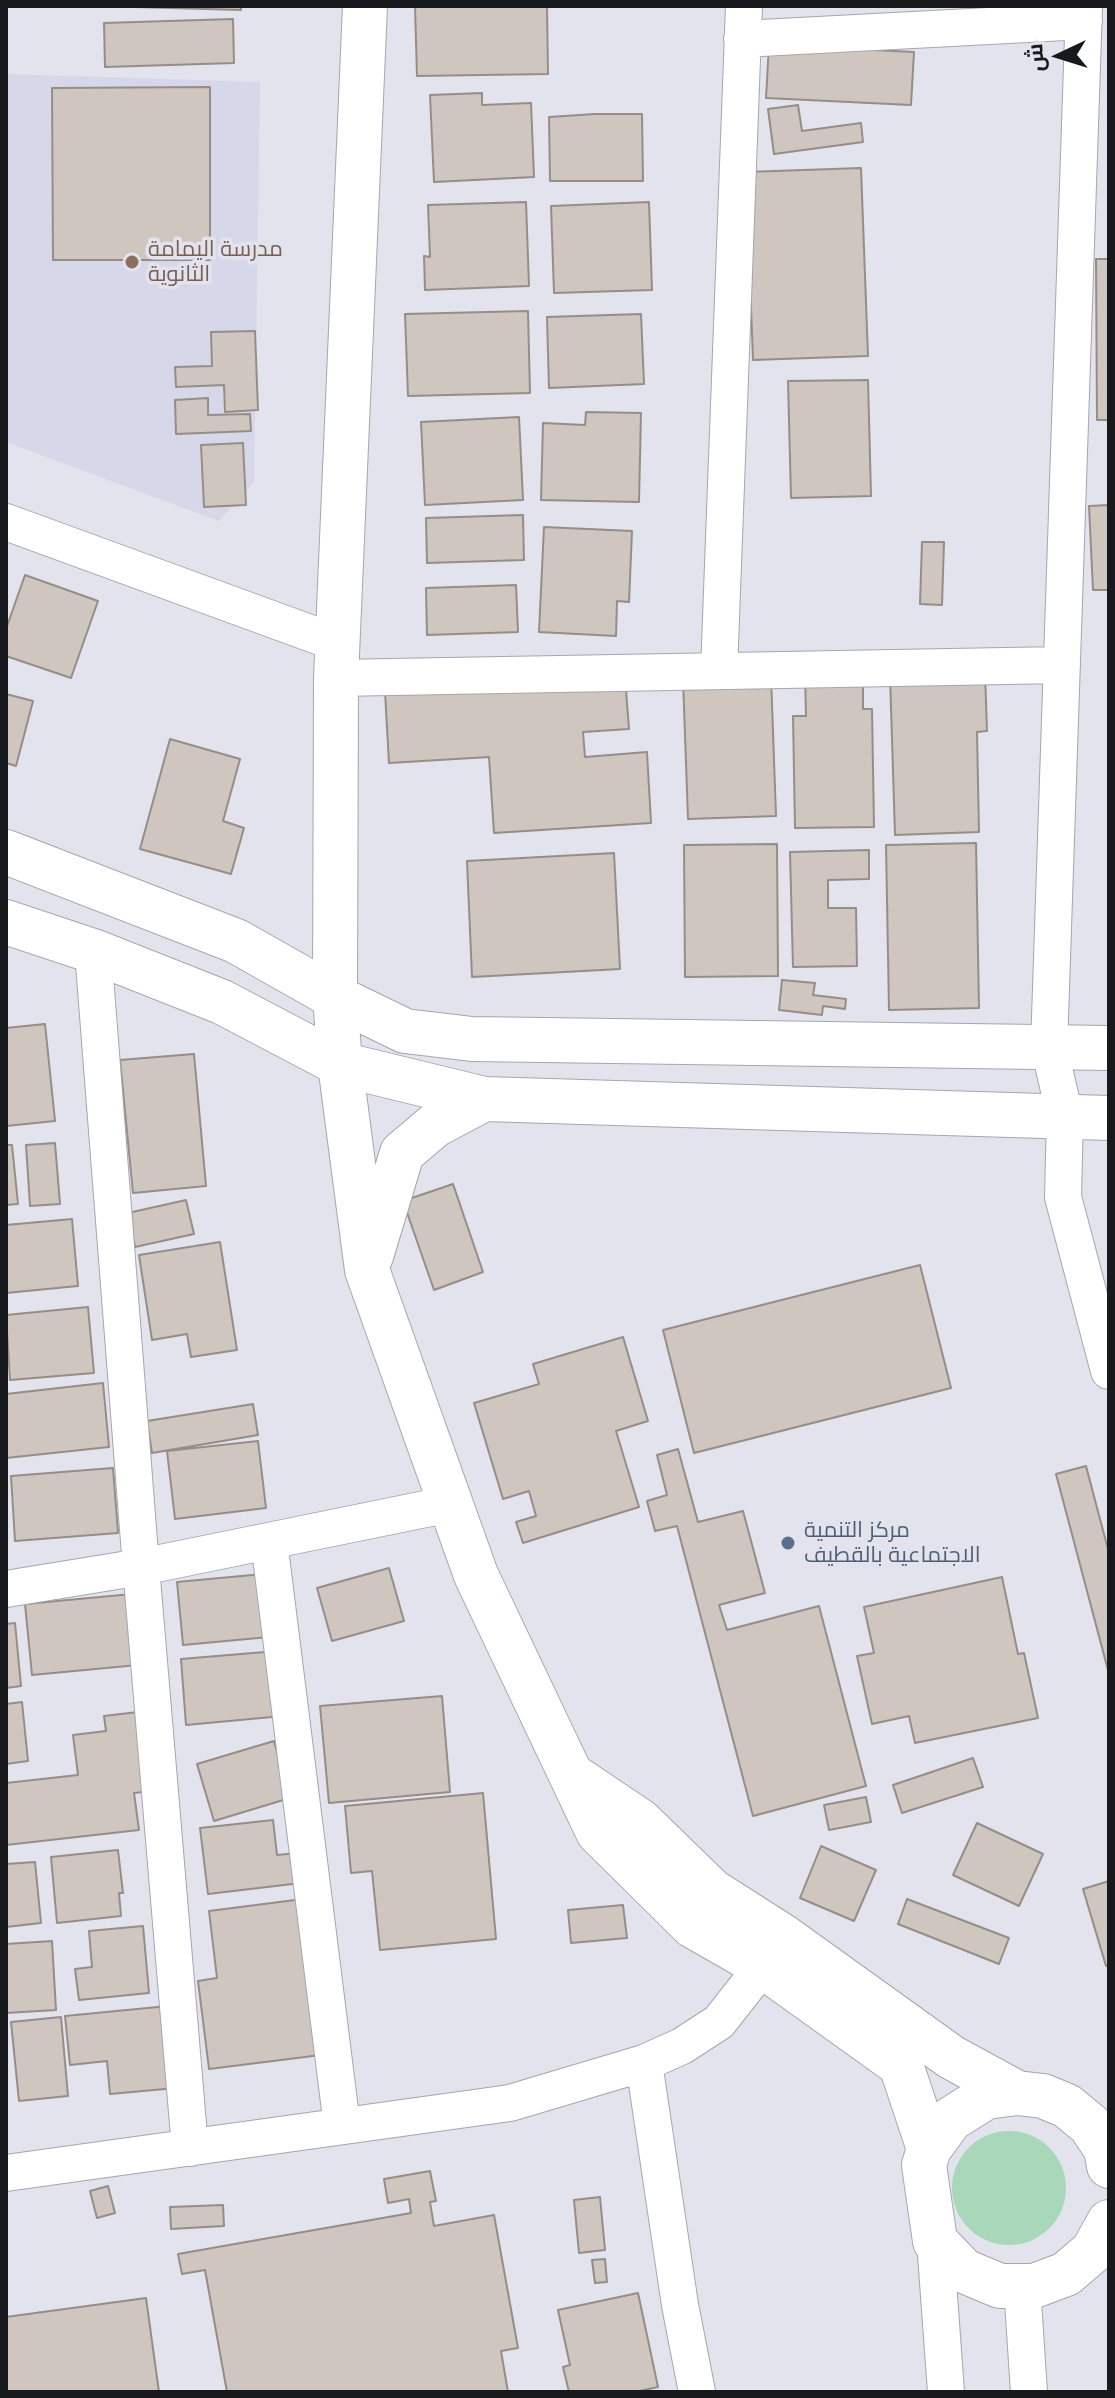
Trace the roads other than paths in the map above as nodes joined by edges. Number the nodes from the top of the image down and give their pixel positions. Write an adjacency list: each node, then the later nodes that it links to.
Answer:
1 (365, 6): 6 (street)
2 (1084, 13): 3 (street); 4 (street)
3 (743, 22): 8 (street)
4 (1094, 145): 7 (street)
5 (6, 522): 6 (street)
6 (336, 660): 8 (street); 12 (street)
7 (1062, 665): 8 (street); 13 (street)
8 (719, 671)
9 (6, 852): 12 (street)
10 (6, 922): 11 (street)
11 (93, 951): 15 (street); 23 (street)
12 (335, 997): 13 (street); 15 (street)
13 (1049, 1047): 14 (street); 17 (street)
14 (1109, 1048)
15 (340, 1064): 16 (street); 19 (street)
16 (484, 1099): 17 (street); 19 (street)
17 (1065, 1116): 18 (street); 20 (street)
18 (1109, 1118)
19 (367, 1270): 21 (street)
20 (1109, 1371)
21 (450, 1504): 22 (street); 25 (street)
22 (269, 1541): 23 (street); 29 (street)
23 (141, 1567): 24 (street); 31 (street)
24 (6, 1589)
25 (571, 1774): 26 (street); 28 (street)
26 (763, 1966): 27 (street); 32 (street)
27 (644, 2063): 29 (street); 38 (street)
28 (1017, 2093): 30 (street); 32 (street)
29 (342, 2126): 31 (street)
30 (1099, 2129): 33 (street)
31 (190, 2148): 34 (street)
32 (929, 2149): 36 (street)
33 (1109, 2166)
34 (6, 2173)
35 (1109, 2222): 37 (street)
36 (935, 2241): 37 (street); 39 (street)
37 (1022, 2286): 40 (street)
38 (697, 2392)
39 (946, 2392)
40 (1029, 2392)

